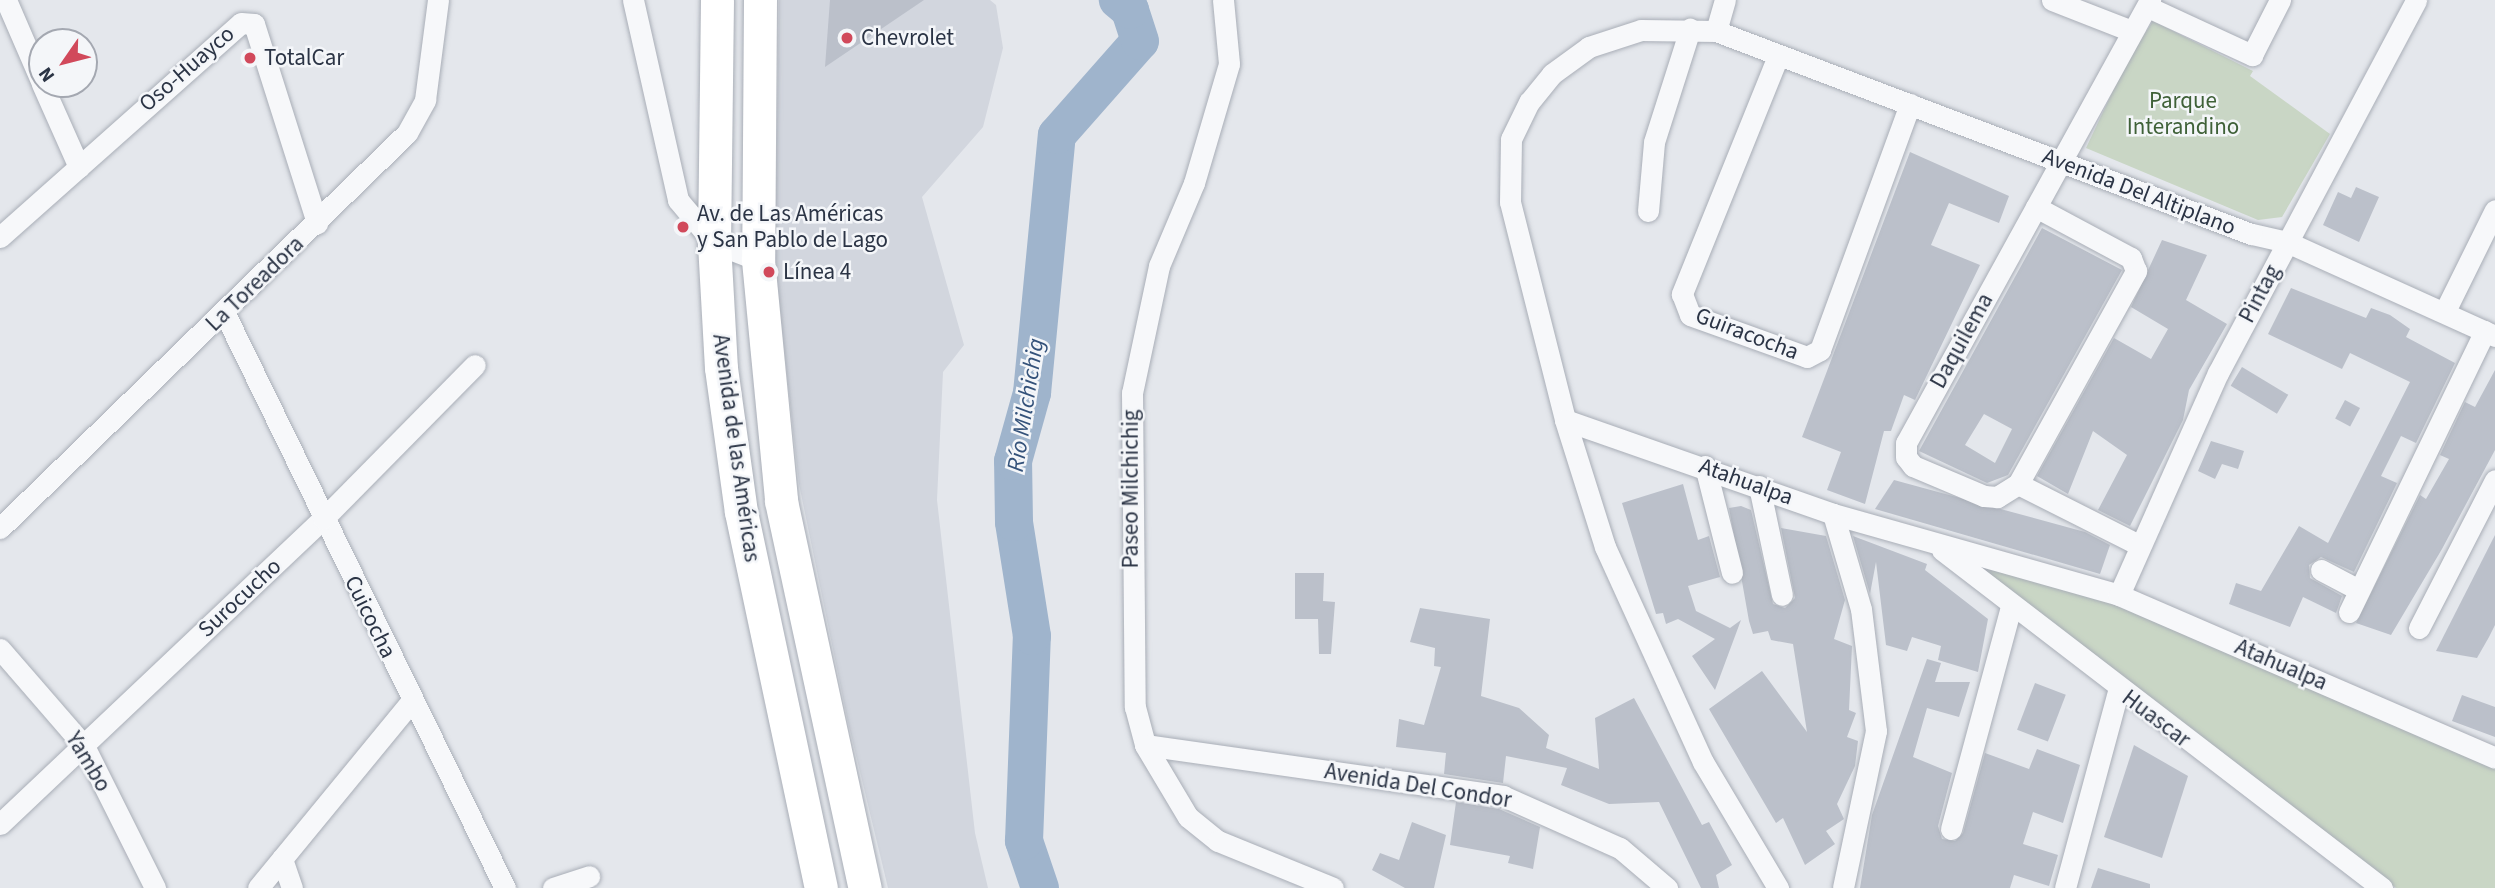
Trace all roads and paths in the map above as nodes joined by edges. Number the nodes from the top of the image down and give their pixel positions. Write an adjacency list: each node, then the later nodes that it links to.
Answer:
1 (6, 0): 15 (street)
2 (438, 0): 24 (street, La Toreadora)
3 (633, 0): 27 (street)
4 (717, 0): 27 (main road, Avenida de las Américas)
5 (761, 0): 28 (main road, Avenida de las Américas)
6 (1223, 0): 54 (street, Paseo Milchichig)
7 (1725, 0): 14 (street)
8 (2052, 0): 13 (street)
9 (2280, 0): 11 (street)
10 (2416, 0): 26 (street, Pintag)
11 (2149, 3): 13 (street, Daquilema)
12 (1690, 29): 14 (street); 23 (street); 33 (street)
13 (2129, 30): 19 (street, Daquilema)
14 (1716, 31): 16 (street)
15 (28, 51)
16 (1778, 56): 18 (street, Avenida Del Altiplano); 18 (street, Guiracocha)
17 (48, 98): 20 (street)
18 (1910, 104): 19 (street, Avenida Del Altiplano)
19 (2060, 162): 21 (street, Daquilema); 26 (street, Avenida Del Altiplano)
20 (79, 167): 24 (street, Oso-Huayco); 25 (street, Oso-Huayco)
21 (2036, 207): 36 (street); 36 (street, Daquilema)
22 (2495, 210): 29 (street)
23 (1648, 211)
24 (317, 223): 30 (street, La Toreadora)
25 (0, 237)
26 (2287, 242): 29 (street, Avenida Del Altiplano); 42 (street, Pintag)
27 (714, 243): 28 (street); 66 (main road, Avenida de las Américas)
28 (758, 260): 67 (main road, Avenida de las Américas)
29 (2446, 309): 31 (street, Avenida Del Altiplano)
30 (225, 314): 39 (street, Cuicocha); 40 (street, La Toreadora)
31 (2490, 334): 45 (street)
32 (475, 365): 39 (street, Surocucho)
33 (1565, 420): 34 (street, Atahualpa); 70 (street)
34 (1705, 467): 37 (street, Atahualpa); 44 (street)
35 (2495, 480): 50 (street)
36 (2018, 484): 42 (street)
37 (1759, 486): 38 (street, Atahualpa); 46 (street)
38 (1833, 514): 41 (street, Atahualpa); 71 (street)
39 (323, 519): 53 (street, Cuicocha); 55 (street, Surocucho)
40 (0, 528)
41 (1935, 544): 47 (street, Atahualpa); 48 (street, Huascar)
42 (2137, 544): 47 (street, Pintag)
43 (2321, 570): 45 (street)
44 (1732, 573)
45 (2359, 590): 49 (street)
46 (1782, 595)
47 (2119, 595): 56 (street, Atahualpa)
48 (2011, 606): 52 (street, Huascar); 58 (street)
49 (2349, 612)
50 (2419, 628)
51 (0, 649): 55 (street, Yambo)
52 (2118, 691): 72 (street); 73 (street, Huascar)
53 (411, 702): 59 (street); 64 (street, Cuicocha)
54 (1145, 745): 68 (street, Paseo Milchichig); 69 (street, Avenida Del Condor)
55 (84, 746): 57 (street, Surocucho); 61 (street, Yambo)
56 (2495, 758)
57 (0, 824)
58 (1951, 829)
59 (282, 859): 62 (street); 63 (street)
60 (589, 876): 65 (street)
61 (155, 888)
62 (258, 888)
63 (292, 888)
64 (505, 888)
65 (553, 888)
66 (821, 888)
67 (865, 888)
68 (1333, 888)
69 (1667, 888)
70 (1778, 888)
71 (1843, 888)
72 (2065, 888)
73 (2382, 888)

